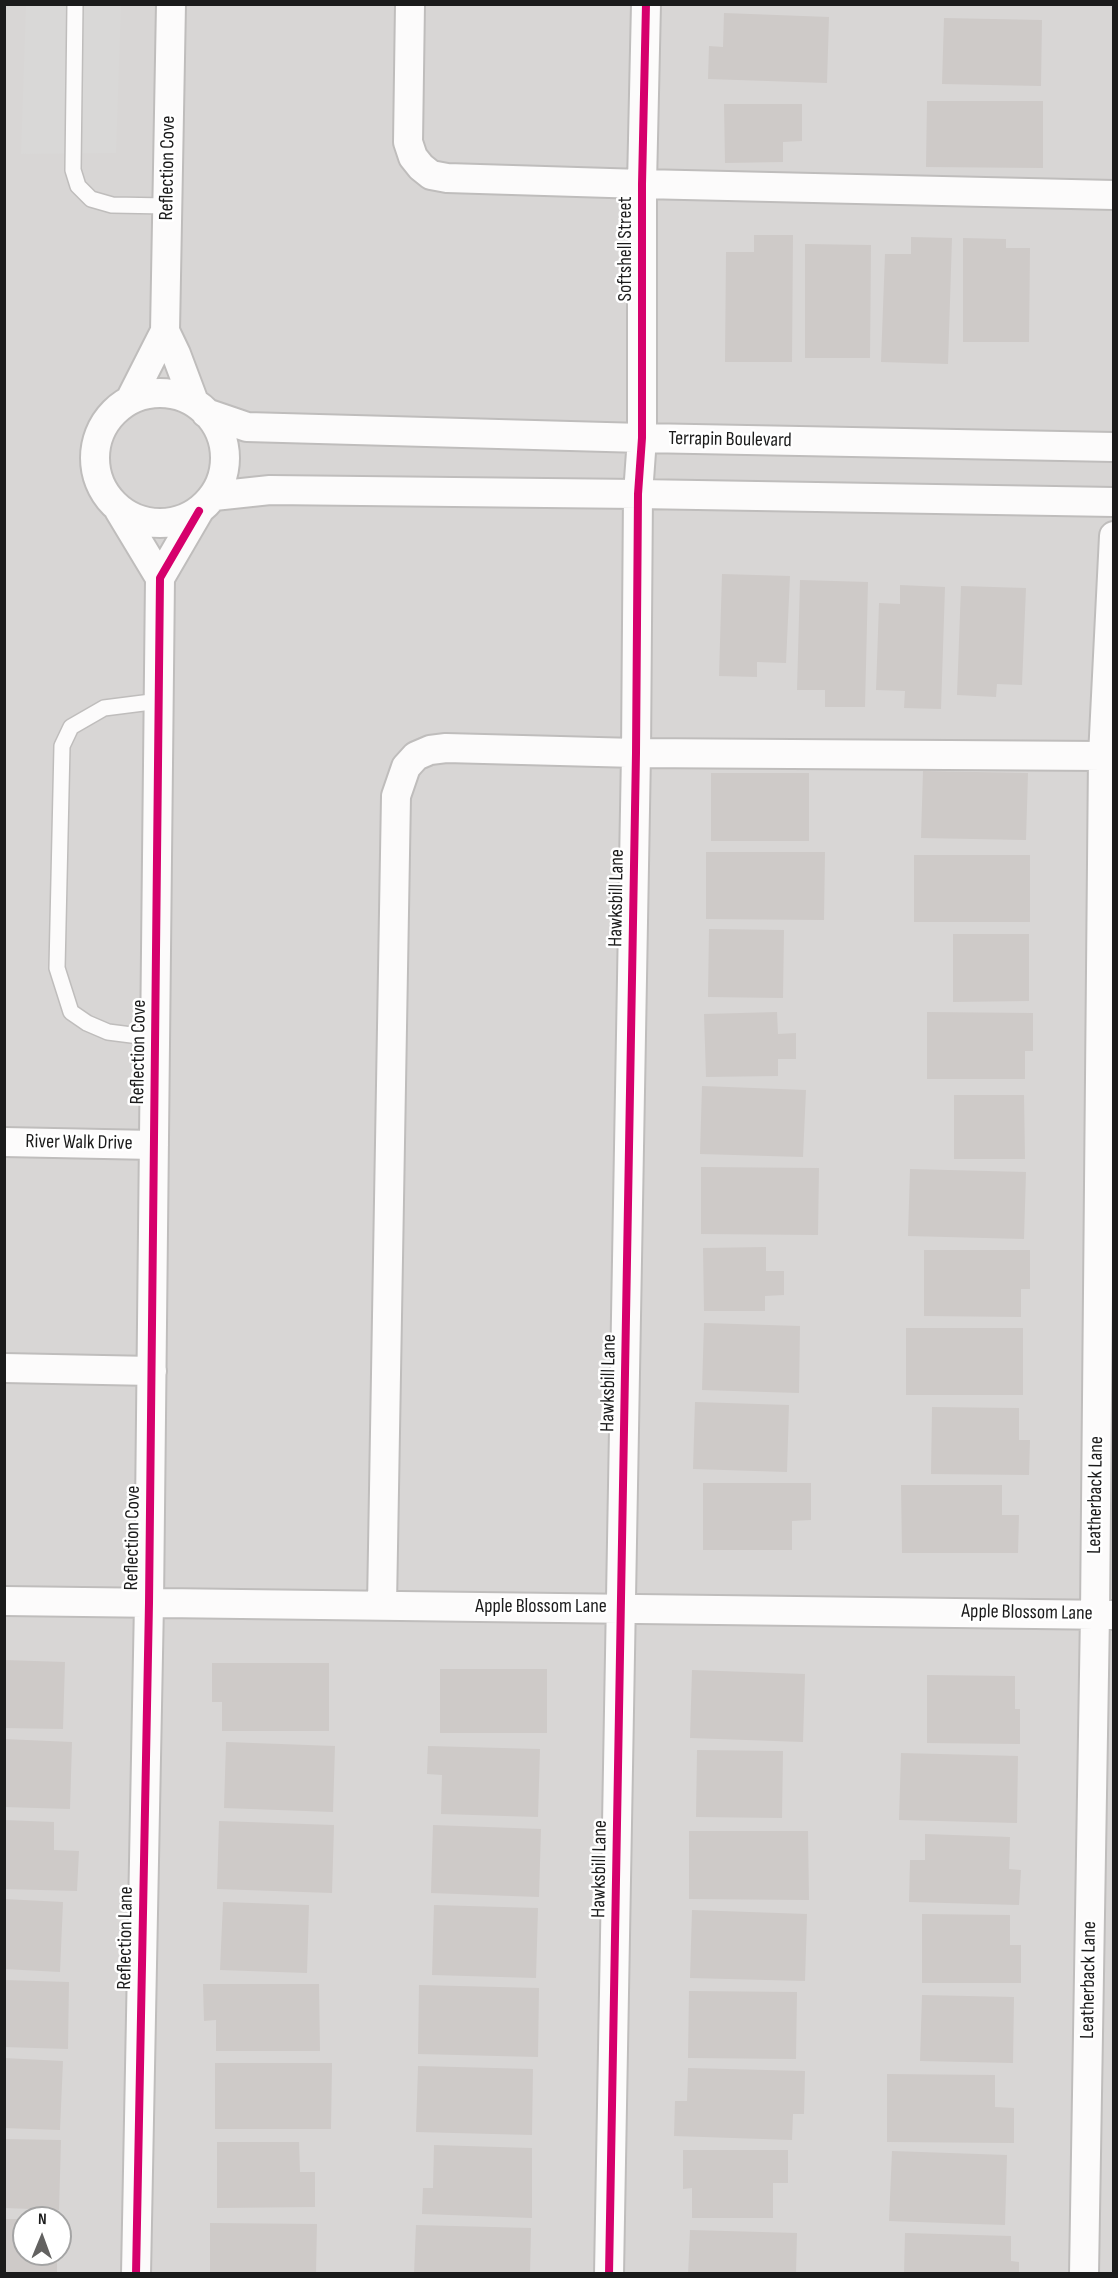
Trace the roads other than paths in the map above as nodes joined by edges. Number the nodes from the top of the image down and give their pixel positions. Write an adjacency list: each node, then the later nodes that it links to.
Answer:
1 (75, 4): 7 (lane)
2 (171, 4): 7 (street, Reflection Cove)
3 (410, 4): 5 (street)
4 (646, 4): 5 (street, Softshell Street)
5 (642, 184): 6 (street); 11 (street, Softshell Street)
6 (1113, 195)
7 (167, 206): 8 (street, Reflection Cove)
8 (165, 331): 9 (street, Reflection Cove); 10 (street, Reflection Cove)
9 (130, 400): 10 (street); 16 (street)
10 (200, 408): 11 (street, Terrapin Boulevard); 15 (street)
11 (642, 438): 12 (street, Terrapin Boulevard); 13 (street, Softshell Street)
12 (1113, 447)
13 (638, 494): 14 (street); 15 (street); 20 (street, Hawksbill Lane)
14 (1113, 502)
15 (206, 503): 16 (street); 18 (street, Reflection Cove)
16 (119, 510): 18 (street)
17 (1113, 536): 21 (street, Leatherback Lane)
18 (160, 578): 19 (street, Reflection Cove)
19 (159, 701): 22 (street, Reflection Cove); 22 (lane)
20 (636, 753): 21 (street); 29 (street); 30 (street, Hawksbill Lane)
21 (1103, 756): 31 (street, Leatherback Lane)
22 (155, 1038): 24 (street, Reflection Cove)
23 (4, 1142): 24 (street, River Walk Drive)
24 (154, 1145): 26 (street, Reflection Cove)
25 (4, 1368): 26 (street)
26 (152, 1371): 28 (street, Reflection Cove)
27 (4, 1601): 28 (street, Apple Blossom Lane)
28 (149, 1603): 29 (street, Apple Blossom Lane); 32 (street, Reflection Lane)
29 (382, 1605): 30 (street, Apple Blossom Lane)
30 (621, 1607): 31 (street, Apple Blossom Lane); 33 (street, Hawksbill Lane)
31 (1104, 1615): 34 (street, Leatherback Lane)
32 (136, 2274)
33 (609, 2274)
34 (1084, 2274)

